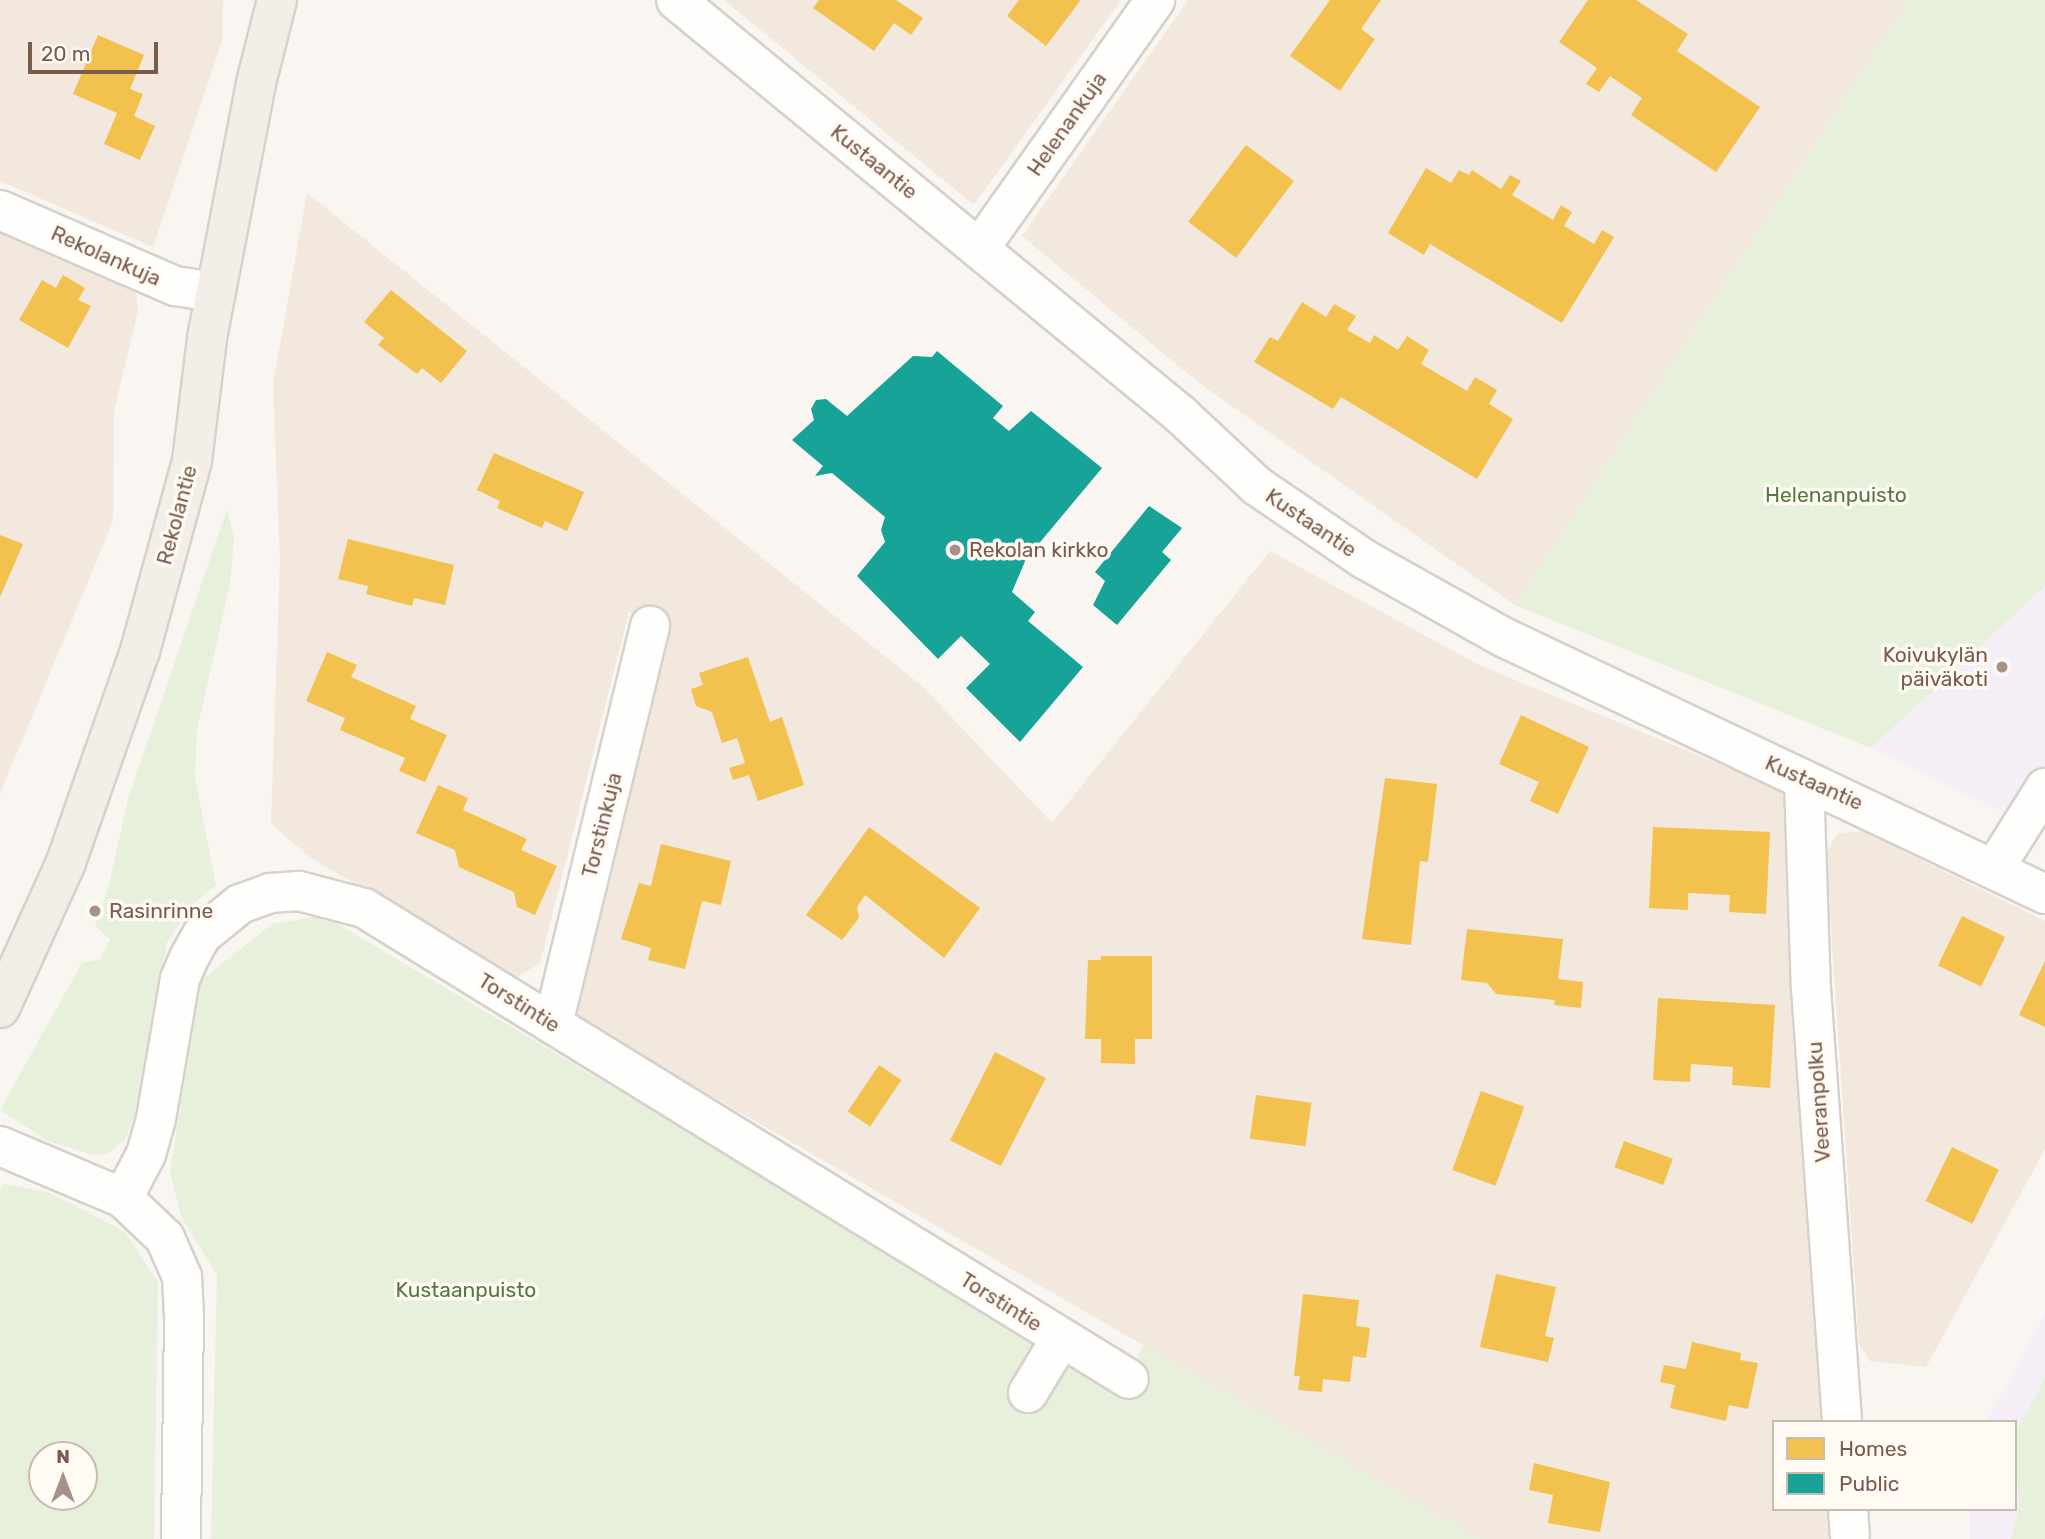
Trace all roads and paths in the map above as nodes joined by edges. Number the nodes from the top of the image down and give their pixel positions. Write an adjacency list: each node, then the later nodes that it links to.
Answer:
1 (277, 0): 6 (main road, Rekolantie)
2 (676, 0): 5 (street, Kustaantie)
3 (1155, 0): 5 (street, Helenankuja)
4 (0, 209): 6 (street, Rekolankuja)
5 (979, 248): 8 (street, Kustaantie)
6 (215, 292): 12 (main road, Rekolantie)
7 (650, 626): 13 (street, Torstinkuja)
8 (1804, 781): 10 (street, Kustaantie); 19 (street, Veeranpolku)
9 (2045, 788): 10 (street)
10 (1994, 869): 11 (street, Kustaantie)
11 (2045, 894)
12 (0, 1007)
13 (553, 1024): 15 (street, Torstintie); 16 (street, Torstintie)
14 (0, 1146): 15 (street)
15 (123, 1199): 20 (street)
16 (1060, 1340): 17 (street, Torstintie); 18 (street, Torstintie)
17 (1129, 1379)
18 (1028, 1393)
19 (1842, 1420)
20 (181, 1539)

